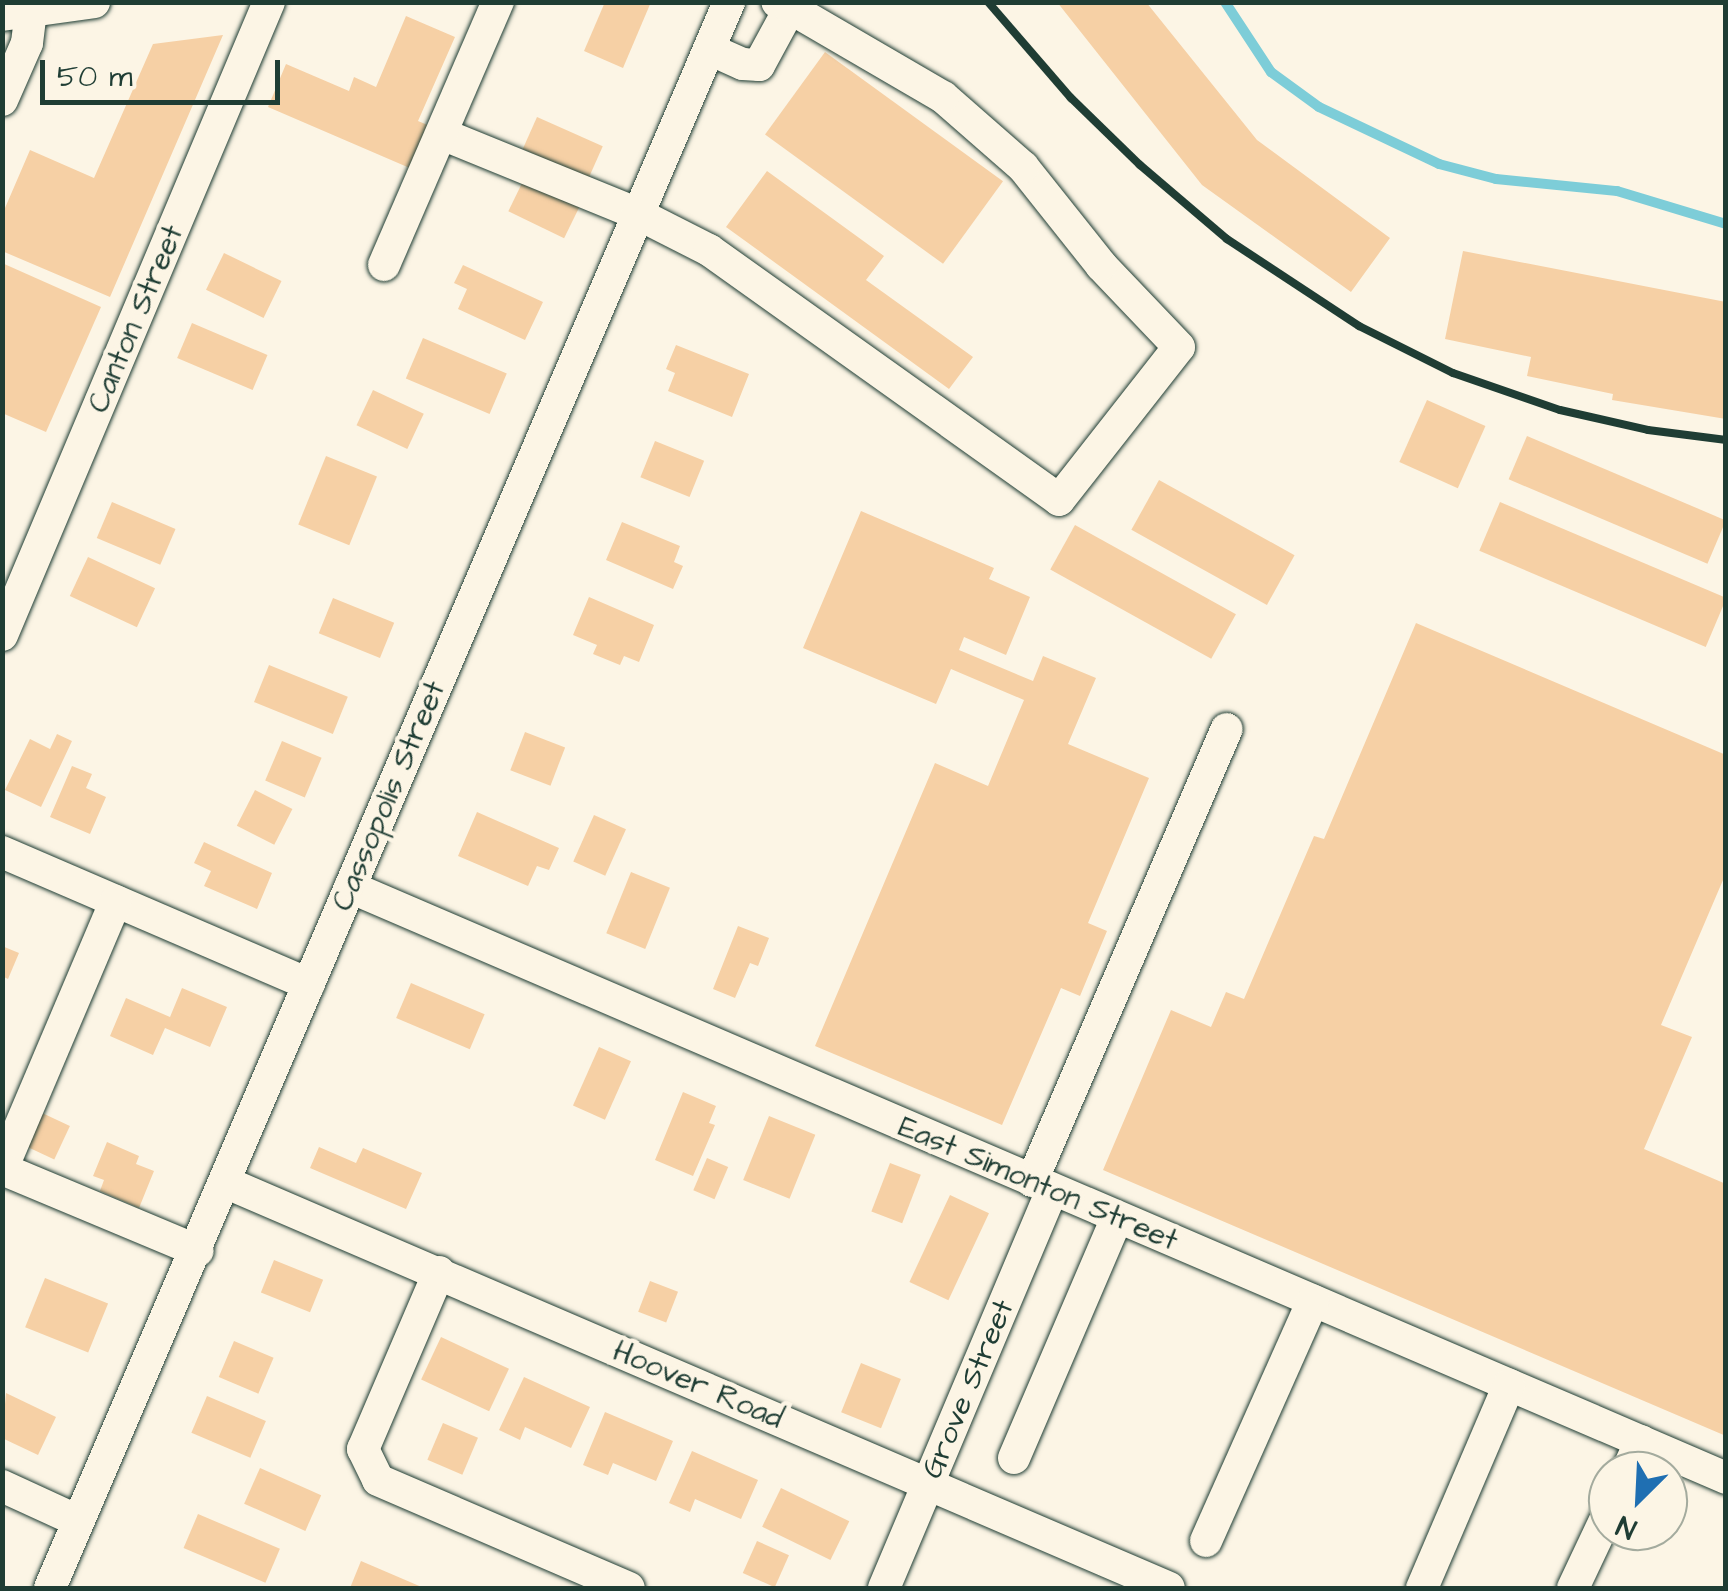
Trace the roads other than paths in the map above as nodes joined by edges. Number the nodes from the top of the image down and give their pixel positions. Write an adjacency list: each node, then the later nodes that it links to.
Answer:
1 (94, 2): 6 (street)
2 (268, 2): 12 (street, Canton Street)
3 (498, 2): 9 (street)
4 (729, 2): 7 (street, Cassopolis Street)
5 (784, 6): 7 (street); 10 (street)
6 (17, 14): 8 (street)
7 (708, 49): 10 (street, Cassopolis Street)
8 (2, 100)
9 (442, 134): 10 (street); 11 (street)
10 (638, 214): 15 (street, Cassopolis Street)
11 (384, 265)
12 (2, 635)
13 (1227, 729): 20 (street, Grove Street)
14 (2, 852): 16 (street)
15 (350, 887): 17 (street, Cassopolis Street); 20 (street, East Simonton Street)
16 (116, 901): 17 (street); 18 (street)
17 (309, 984): 19 (street, Cassopolis Street)
18 (2, 1169): 22 (street)
19 (227, 1183): 22 (street, Cassopolis Street); 23 (street, Hoover Road)
20 (1042, 1186): 21 (street, East Simonton Street); 30 (street, Grove Street)
21 (1117, 1218): 24 (street, East Simonton Street); 27 (street)
22 (198, 1251): 32 (street, Cassopolis Street)
23 (439, 1272): 30 (street, Hoover Road); 36 (street)
24 (1313, 1302): 25 (street, East Simonton Street); 33 (street)
25 (1510, 1385): 26 (street, East Simonton Street); 39 (street)
26 (1625, 1451)
27 (1014, 1458)
28 (1688, 1469): 29 (street, East Simonton Street)
29 (1726, 1478)
30 (928, 1484): 37 (street, Grove Street); 38 (street, Hoover Road)
31 (2, 1486): 32 (street)
32 (78, 1521): 35 (street, Cassopolis Street)
33 (1206, 1541)
34 (1590, 1551): 40 (street)
35 (61, 1585)
36 (629, 1588)
37 (884, 1588)
38 (1169, 1588)
39 (1422, 1588)
40 (1573, 1588)

